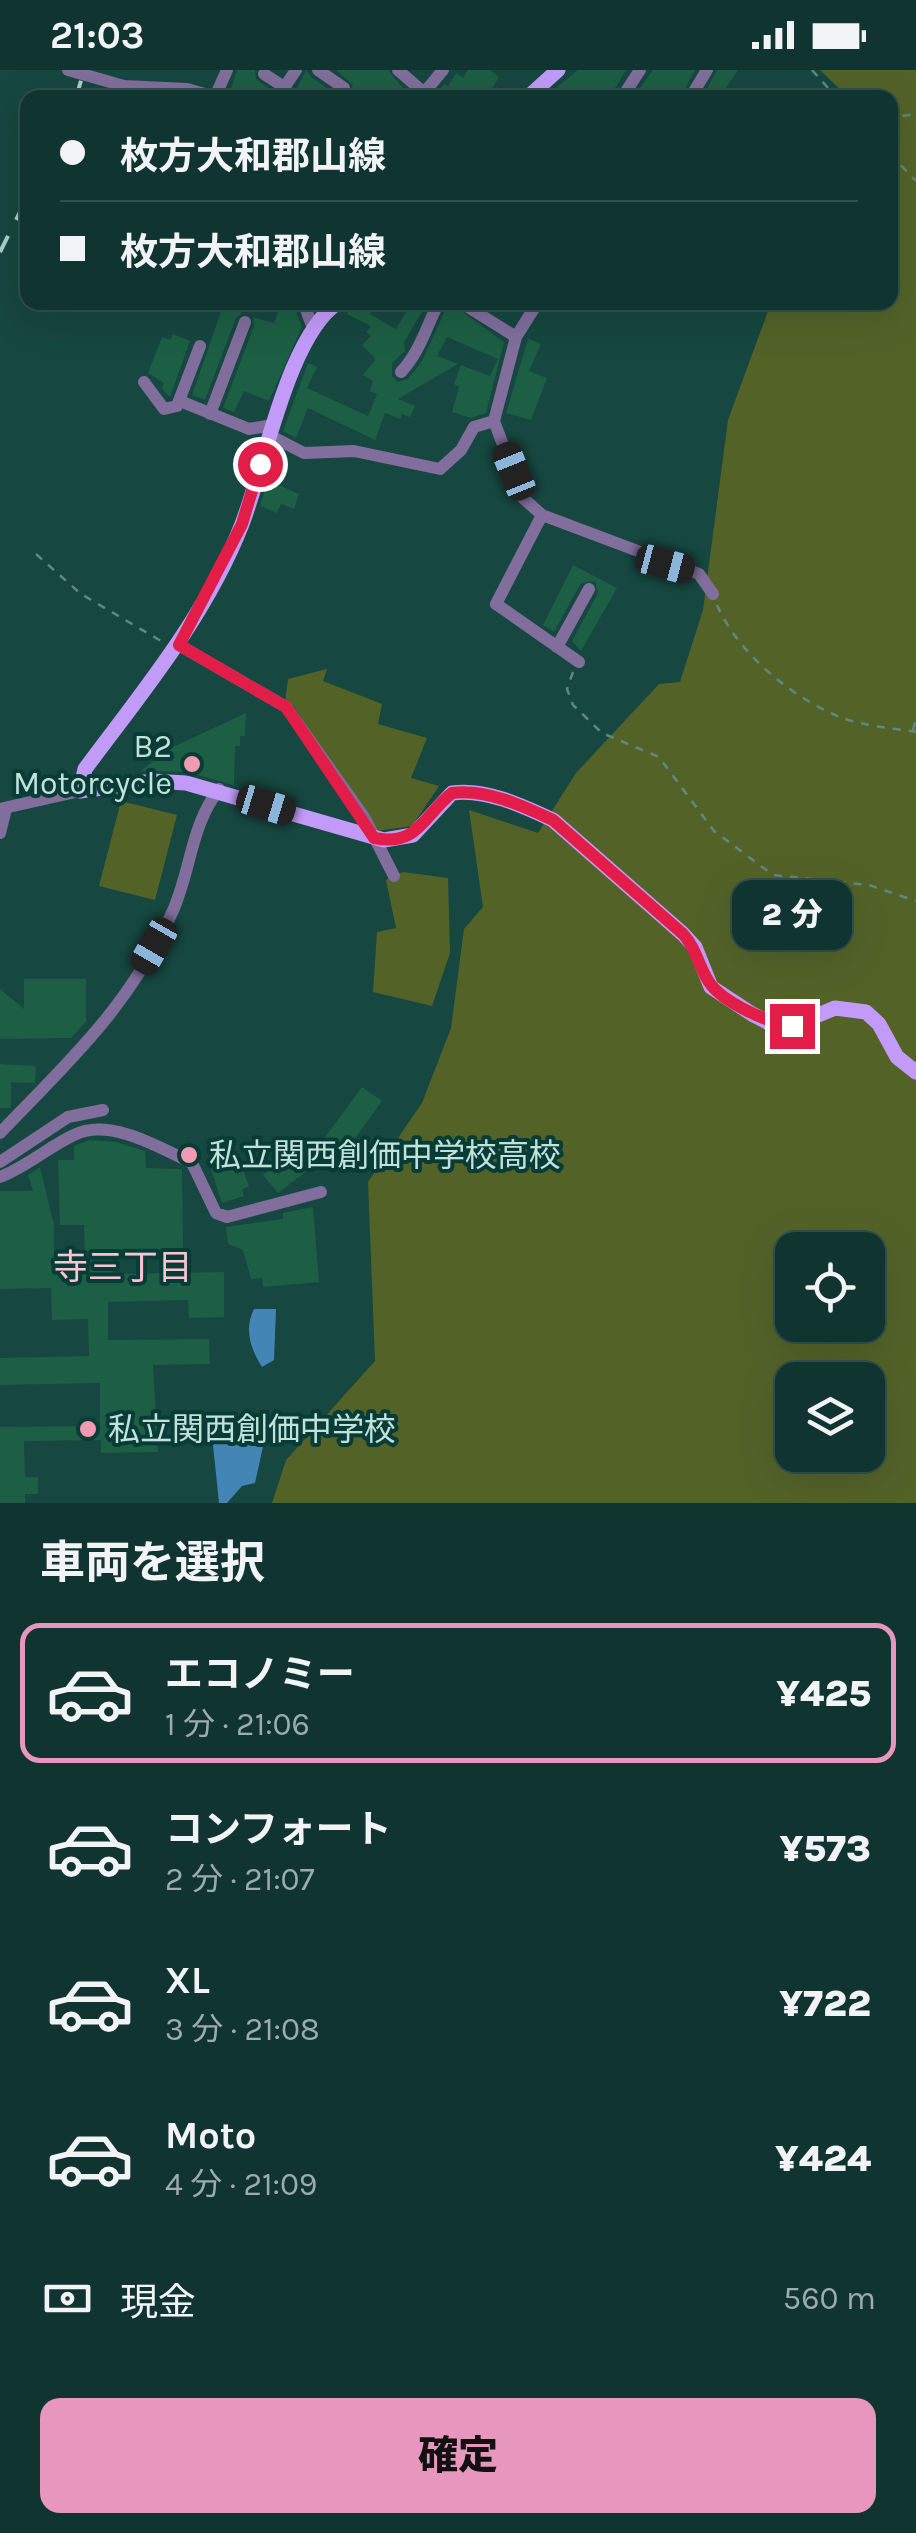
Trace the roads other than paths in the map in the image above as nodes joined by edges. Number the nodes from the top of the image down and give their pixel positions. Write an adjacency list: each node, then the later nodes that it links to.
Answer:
1 (68, 70): 6 (street)
2 (318, 70): 8 (street)
3 (398, 70): 11 (street)
4 (558, 70): 12 (main road)
5 (640, 70): 13 (street)
6 (99, 74): 9 (street)
7 (264, 74): 10 (street)
8 (344, 88)
9 (149, 90)
10 (281, 90)
11 (421, 90)
12 (536, 90)
13 (627, 90)
14 (306, 310): 20 (street)
15 (331, 310): 20 (main road)
16 (435, 310): 23 (street)
17 (473, 310): 21 (street)
18 (533, 310): 21 (street)
19 (246, 322): 26 (street)
20 (313, 328): 28 (main road)
21 (516, 337): 27 (street)
22 (200, 346): 25 (street)
23 (401, 372)
24 (144, 382): 25 (street)
25 (180, 401): 26 (street)
26 (210, 414): 28 (street)
27 (494, 421): 28 (street); 29 (street)
28 (271, 430): 33 (main road)
29 (542, 515): 31 (street); 32 (street)
30 (589, 588): 32 (street)
31 (712, 594)
32 (557, 646): 34 (street)
33 (177, 647): 36 (main road); 39 (street)
34 (579, 662)
35 (219, 789): 36 (main road); 39 (main road); 43 (street)
36 (80, 790): 37 (street)
37 (3, 809): 38 (street)
38 (0, 833)
39 (374, 838): 40 (street); 41 (main road)
40 (394, 876)
41 (916, 1072)
42 (103, 1110): 44 (street)
43 (0, 1133)
44 (0, 1162)
45 (0, 1177): 46 (street)
46 (321, 1192)

